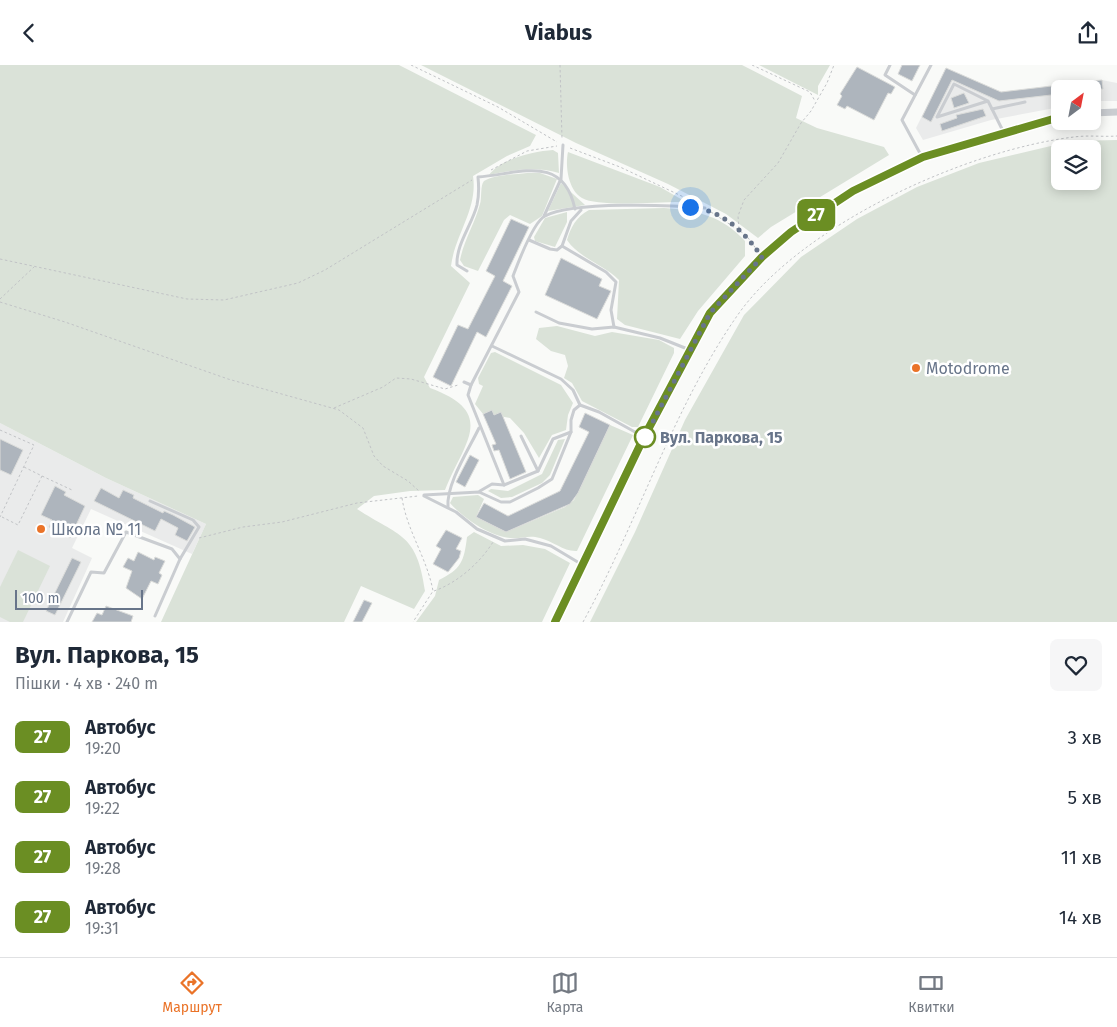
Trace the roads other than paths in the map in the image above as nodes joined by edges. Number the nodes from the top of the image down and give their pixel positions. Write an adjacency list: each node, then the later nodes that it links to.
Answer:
1 (890, 65): 3 (lane)
2 (931, 65): 3 (lane)
3 (915, 95): 12 (lane)
4 (988, 101): 4 (lane); 6 (lane)
5 (1025, 102): 6 (lane)
6 (992, 109): 10 (lane)
7 (1117, 112): 8 (street)
8 (1101, 113)
9 (1051, 120): 10 (street)
10 (1004, 133): 12 (street)
11 (563, 145): 13 (lane)
12 (923, 157): 24 (street)
13 (561, 179): 15 (lane); 17 (lane); 20 (lane)
14 (705, 208): 16 (lane)
15 (575, 209): 16 (lane); 17 (lane)
16 (581, 209): 19 (lane)
17 (543, 216): 18 (lane)
18 (529, 240): 19 (lane); 23 (lane)
19 (562, 246): 22 (lane)
20 (467, 271)
21 (536, 312): 22 (lane)
22 (614, 327): 24 (lane)
23 (492, 346): 26 (lane); 27 (lane)
24 (690, 350): 31 (street)
25 (464, 382): 26 (lane)
26 (471, 385): 28 (lane)
27 (580, 405): 29 (lane); 31 (lane)
28 (479, 428): 33 (lane); 35 (lane)
29 (571, 432): 32 (lane); 34 (lane)
30 (521, 436): 32 (lane)
31 (644, 437): 39 (street)
32 (538, 471): 33 (lane)
33 (504, 485): 34 (lane)
34 (479, 492): 35 (lane)
35 (450, 494): 37 (lane); 37 (lane)
36 (150, 501): 38 (lane)
37 (448, 508): 39 (lane)
38 (180, 559): 40 (lane); 41 (lane)
39 (584, 566): 42 (street)
40 (155, 616)
41 (68, 622)
42 (555, 622)

